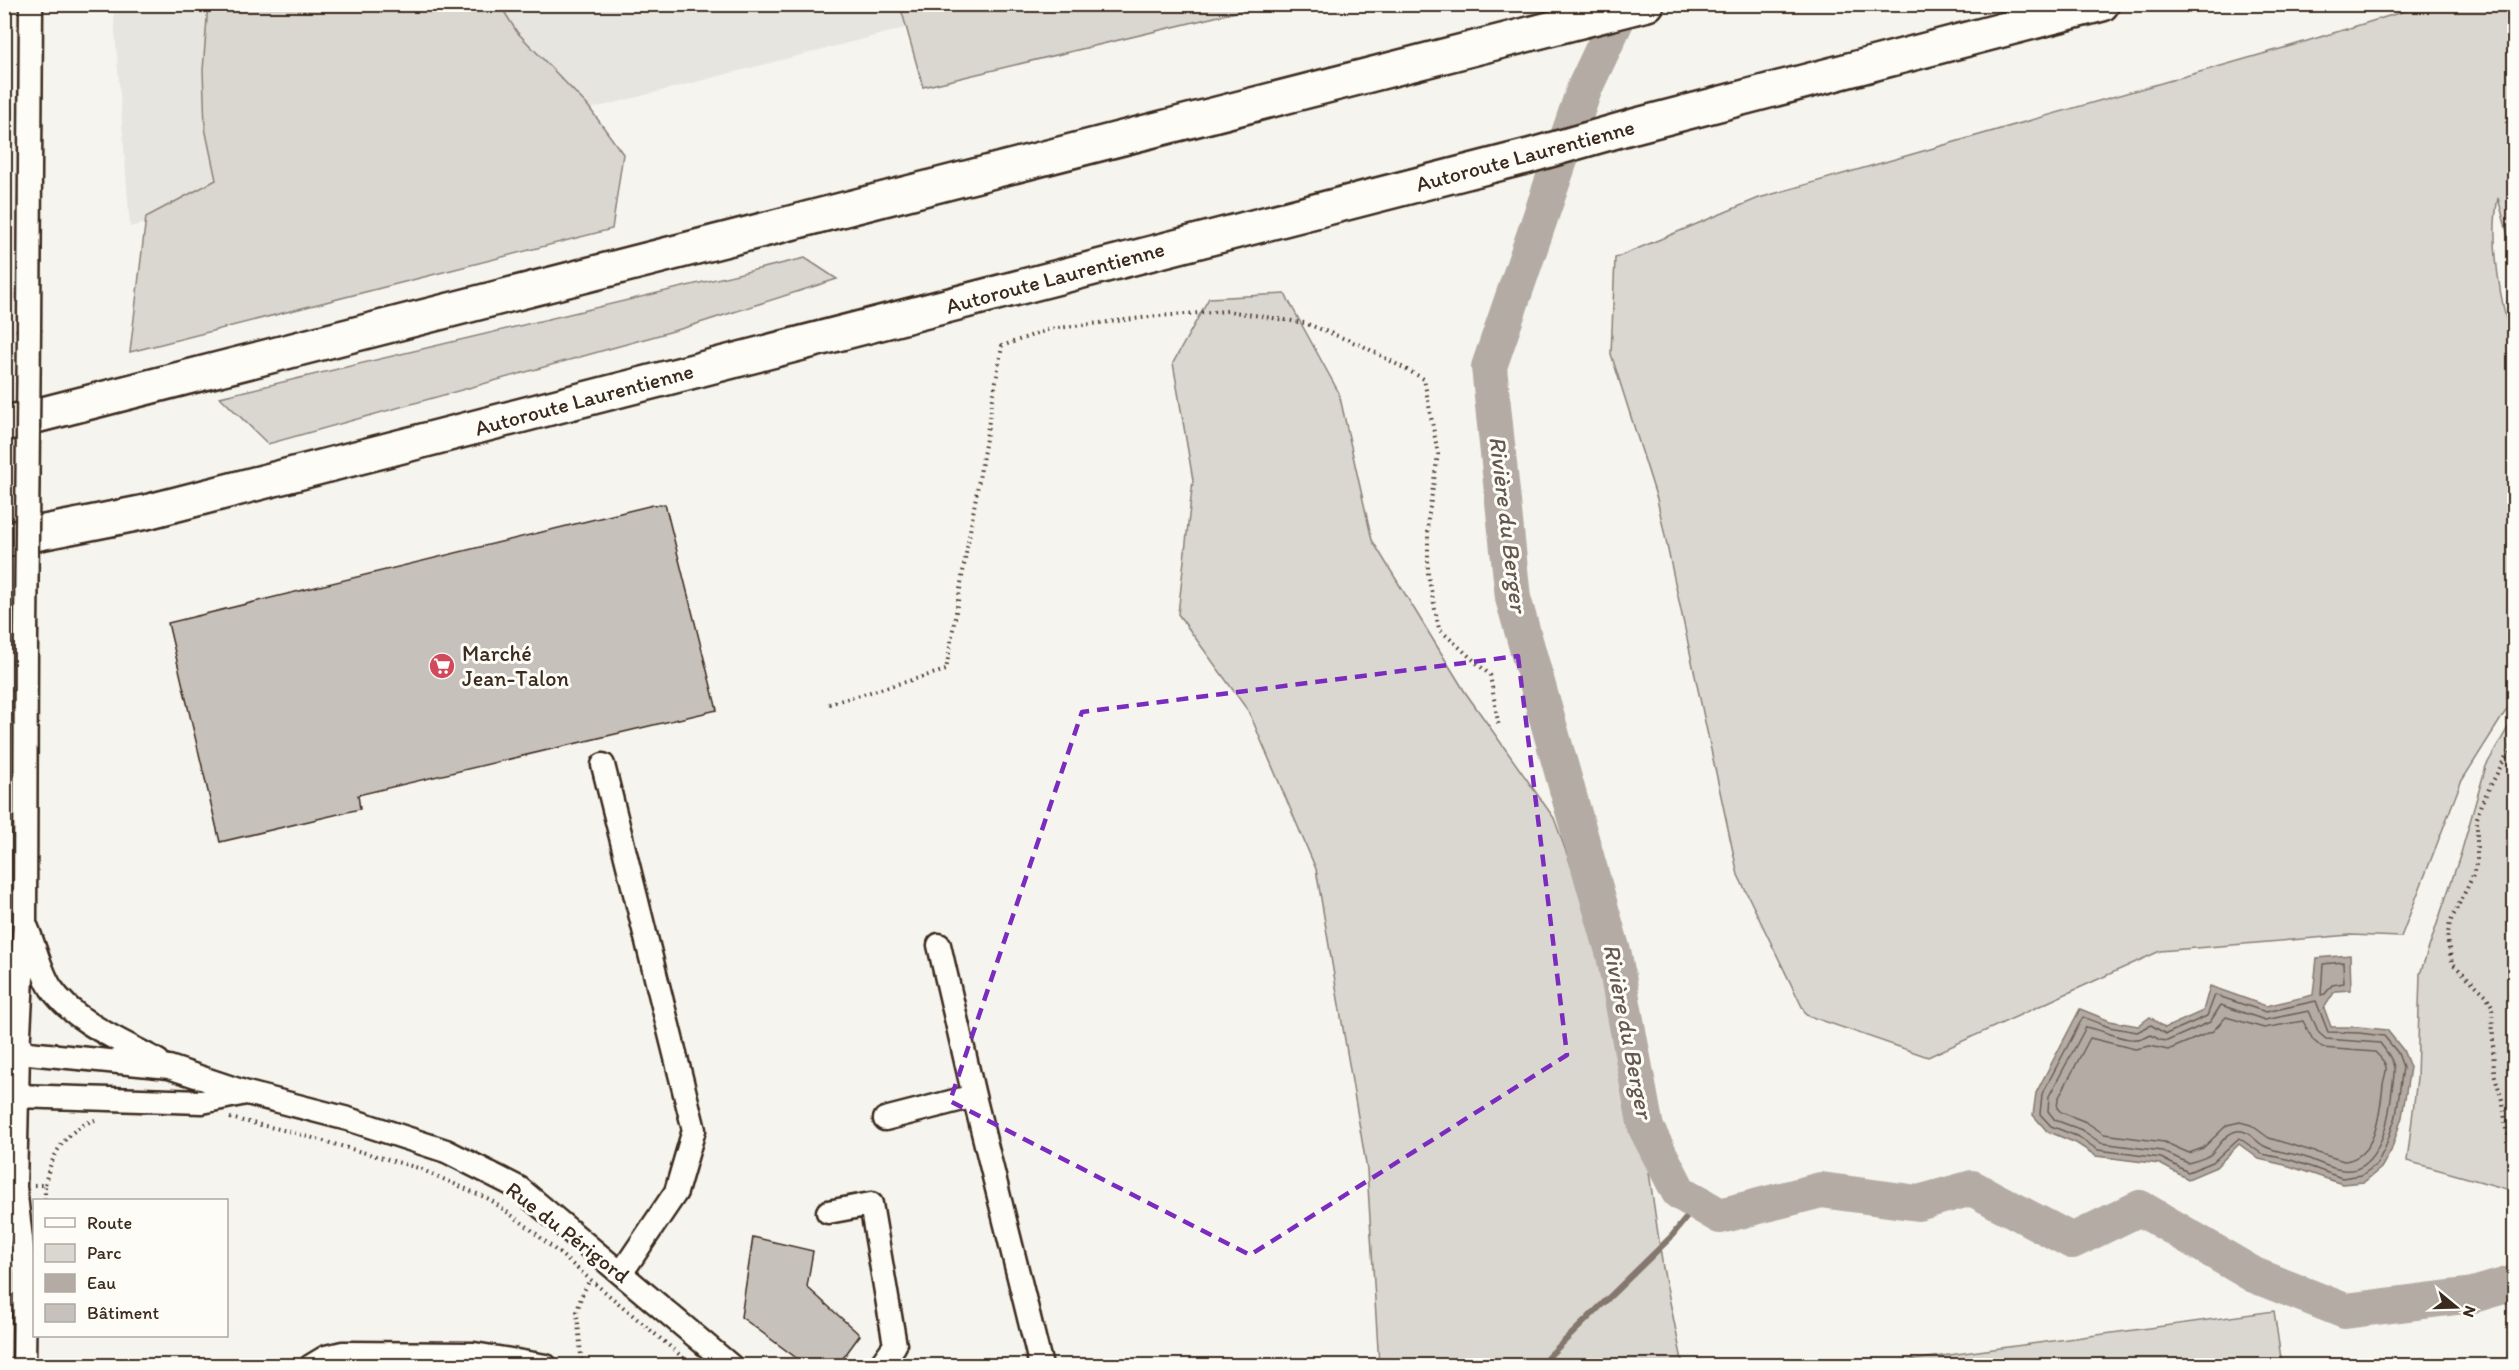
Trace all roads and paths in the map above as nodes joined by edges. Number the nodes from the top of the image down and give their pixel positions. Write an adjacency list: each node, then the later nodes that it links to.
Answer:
1 (31, 4): 10 (street, bridge)
2 (1647, 4): 4 (highway)
3 (2094, 6): 5 (highway, Autoroute Laurentienne)
4 (4, 424)
5 (4, 540)
6 (829, 704): 7 (path)
7 (1499, 728)
8 (2514, 741): 20 (path)
9 (603, 765): 25 (street)
10 (25, 922): 12 (street); 13 (street)
11 (939, 945): 16 (street)
12 (11, 1052): 13 (street, Rue du Périgord); 15 (street)
13 (170, 1068): 14 (street, Rue du Périgord)
14 (247, 1093): 15 (street, Rue du Périgord); 25 (street, Rue du Périgord)
15 (11, 1095): 22 (street)
16 (974, 1096): 19 (street); 34 (street)
17 (102, 1118): 21 (path)
18 (224, 1118): 26 (path)
19 (885, 1119)
20 (2514, 1148)
21 (45, 1185): 22 (path); 23 (path)
22 (15, 1187): 27 (street)
23 (45, 1199)
24 (828, 1212): 33 (street)
25 (622, 1272): 32 (street, Rue du Périgord)
26 (590, 1279): 30 (path); 31 (path)
27 (24, 1365)
28 (311, 1365): 29 (street)
29 (546, 1365)
30 (582, 1365)
31 (693, 1365)
32 (731, 1365)
33 (879, 1365)
34 (1041, 1365)

